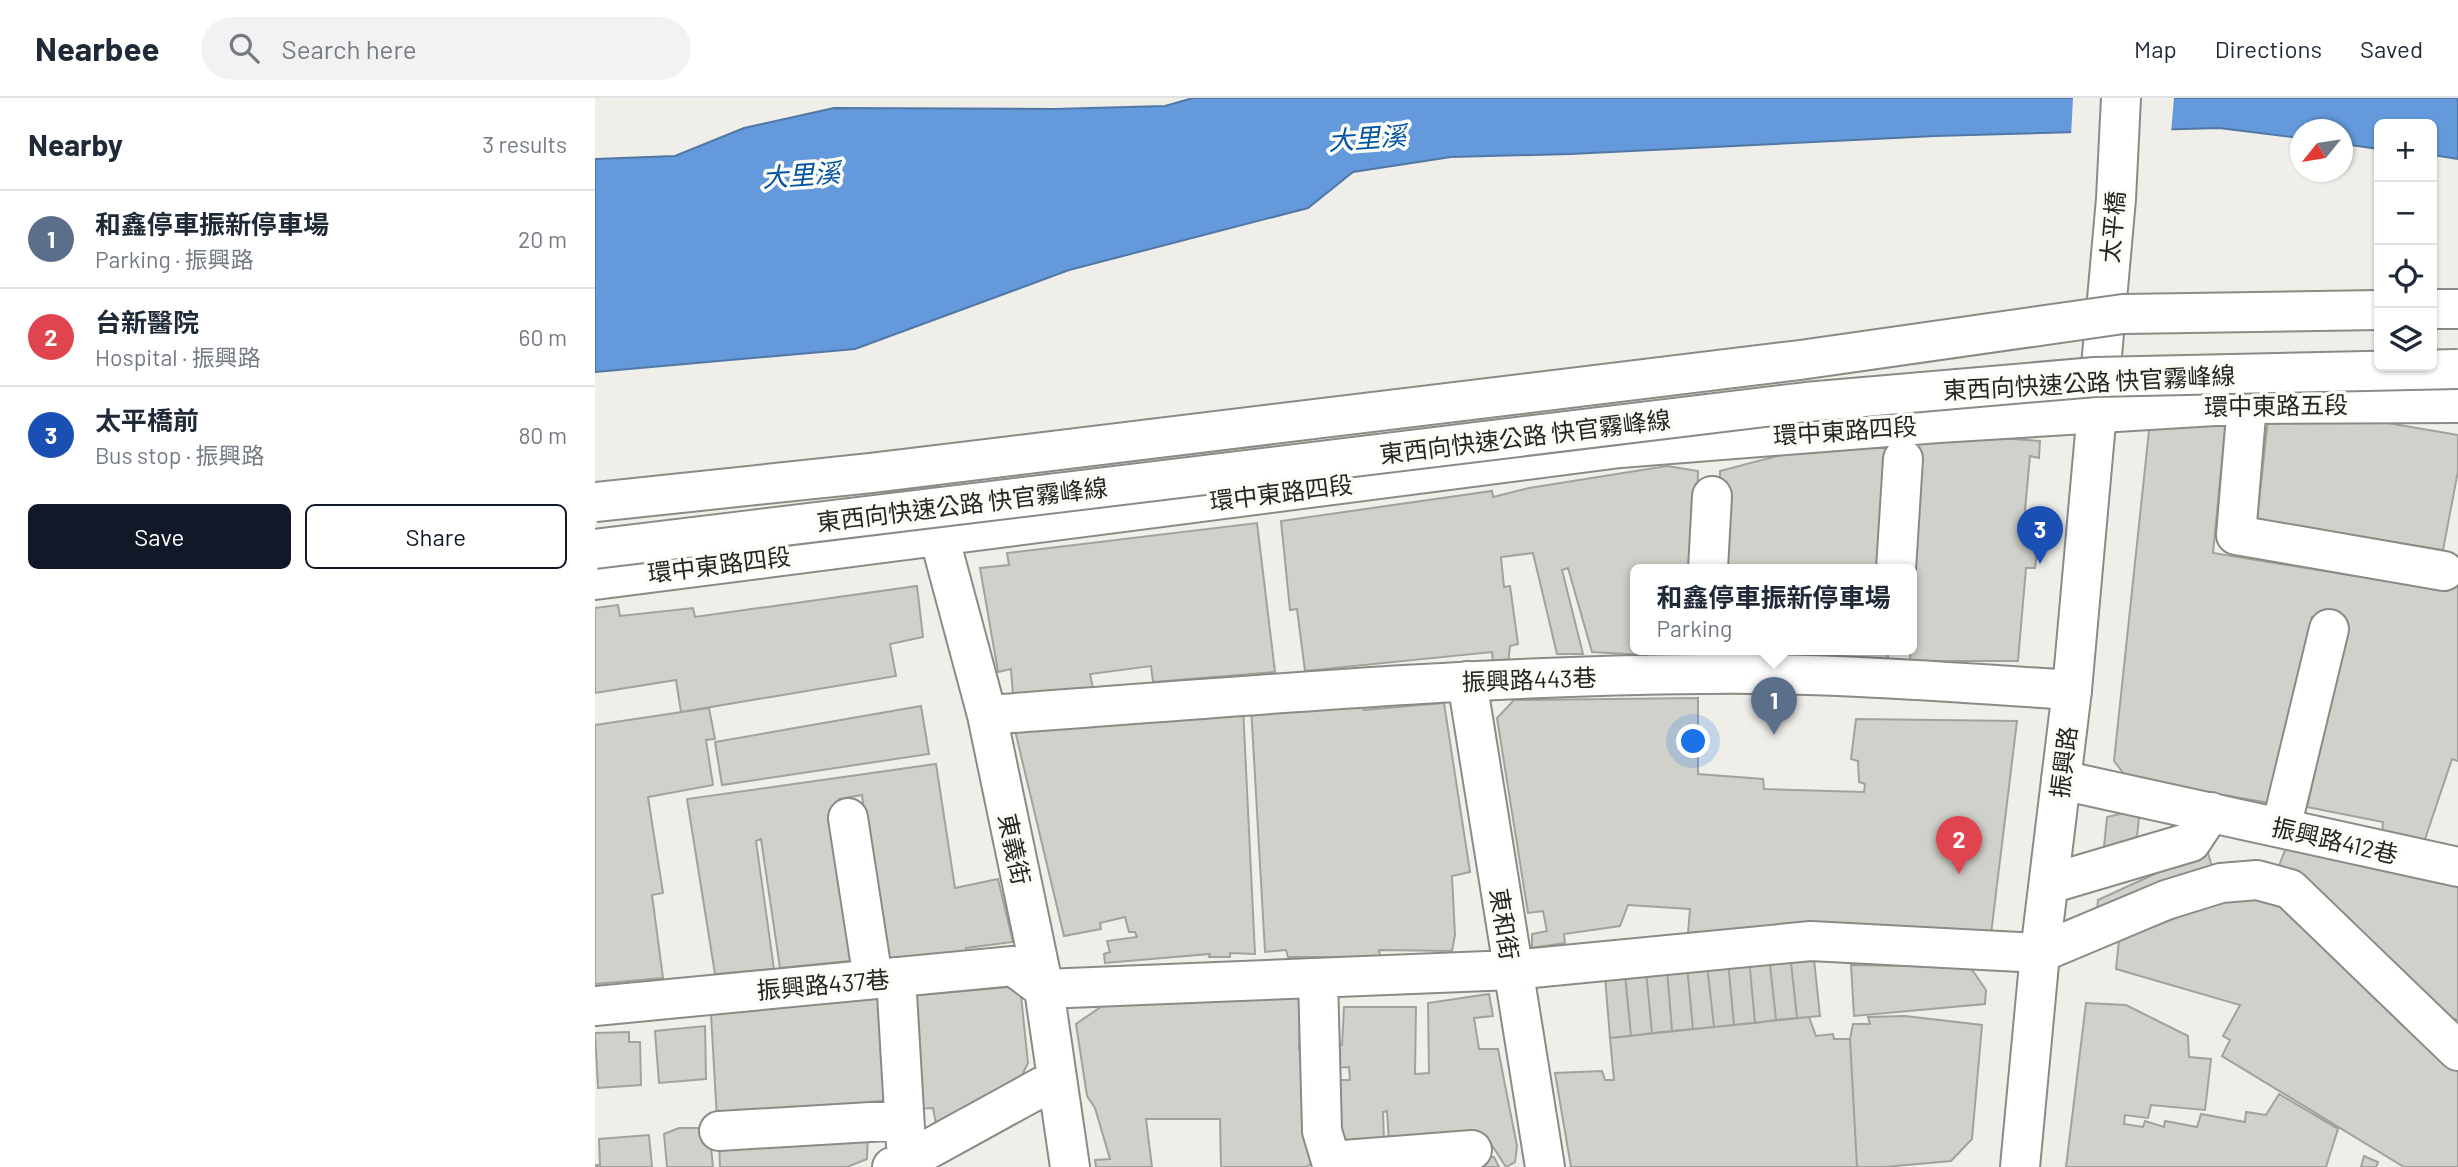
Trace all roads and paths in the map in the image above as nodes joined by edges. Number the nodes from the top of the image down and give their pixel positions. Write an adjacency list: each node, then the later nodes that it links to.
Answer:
1 (2121, 98): 5 (main road, 太平橋)
2 (2437, 309): 3 (main road)
3 (2458, 309)
4 (2374, 310): 12 (main road, 東西向快速公路 快官霧峰線, bridge)
5 (2100, 356): 9 (main road, 振興路)
6 (2458, 369): 14 (main road, 東西向快速公路 快官霧峰線, bridge)
7 (2458, 403): 8 (main road, 環中東路五段)
8 (2247, 404): 9 (main road, 環中東路五段); 17 (main road)
9 (2095, 414): 13 (main road, 環中東路四段); 23 (main road, 振興路)
10 (1903, 459): 16 (main road)
11 (1712, 496): 15 (main road)
12 (595, 502)
13 (939, 536): 18 (main road, 環中東路四段); 24 (main road, 東義街)
14 (595, 549)
15 (1708, 564)
16 (1896, 564)
17 (2444, 571)
18 (595, 580)
19 (2329, 629): 28 (main road)
20 (1703, 661): 21 (main road, 振興路443巷); 22 (main road, 振興路443巷)
21 (1891, 664): 23 (main road, 振興路443巷)
22 (1467, 681): 24 (main road, 振興路443巷); 32 (main road, 東和街)
23 (2071, 690): 25 (main road, 振興路)
24 (987, 715): 35 (main road, 東義街)
25 (2061, 780): 26 (main road, 振興路412巷); 30 (main road, 振興路)
26 (2211, 812): 28 (main road, 振興路412巷); 30 (main road)
27 (848, 818): 33 (main road)
28 (2281, 828): 29 (main road, 振興路412巷)
29 (2458, 867)
30 (2049, 884): 31 (main road, 振興路)
31 (2040, 953): 32 (main road); 37 (main road); 45 (main road, 振興路)
32 (1512, 970): 34 (main road); 44 (main road, 東和街)
33 (885, 978): 35 (main road, 振興路437巷); 36 (main road, 振興路437巷); 39 (main road)
34 (1318, 978): 35 (main road); 41 (main road)
35 (1044, 989): 38 (main road, 東義街)
36 (595, 1006)
37 (2458, 1051)
38 (1055, 1079): 42 (main road); 43 (main road, 東義街)
39 (904, 1120): 40 (main road); 42 (main road)
40 (719, 1131)
41 (1472, 1150)
42 (899, 1164)
43 (1070, 1167)
44 (1545, 1167)
45 (2020, 1167)

